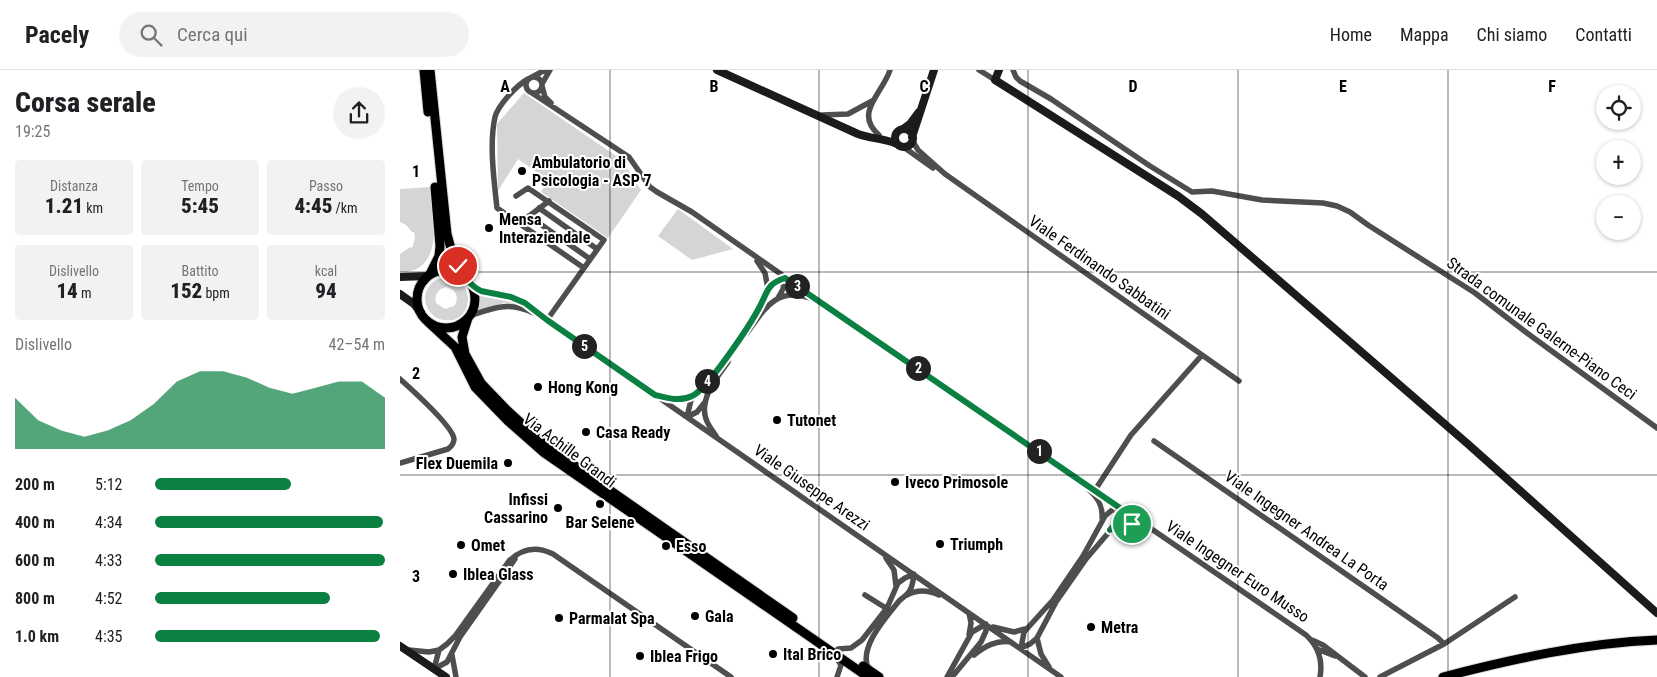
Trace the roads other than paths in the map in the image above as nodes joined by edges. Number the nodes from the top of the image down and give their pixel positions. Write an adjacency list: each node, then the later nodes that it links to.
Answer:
1 (424, 70): 35 (main road)
2 (430, 70): 38 (main road)
3 (545, 70): 11 (street)
4 (550, 70): 13 (street)
5 (716, 70): 19 (street)
6 (890, 70): 16 (street)
7 (934, 70): 17 (street)
8 (979, 70): 12 (street)
9 (999, 70): 12 (street)
10 (1014, 70): 54 (street, Strada comunale Galerne-Piano Ceci)
11 (530, 78): 13 (street); 14 (street); 15 (street)
12 (995, 80): 75 (street)
13 (542, 85): 15 (street); 18 (street)
14 (513, 92): 15 (street); 30 (street)
15 (530, 92): 18 (street, Viale Ingegner Euro Musso)
16 (874, 100): 19 (street); 22 (street)
17 (923, 106): 20 (street); 23 (street)
18 (554, 107): 32 (street, Viale Ingegner Euro Musso)
19 (815, 115): 21 (street)
20 (902, 130): 22 (street); 23 (street); 24 (street)
21 (858, 134): 22 (street); 24 (street)
22 (879, 135)
23 (912, 138): 24 (street); 25 (street)
24 (900, 145): 25 (street)
25 (945, 174): 47 (street, Viale Ferdinando Sabbatini)
26 (516, 196): 27 (street)
27 (548, 202): 28 (street); 31 (street)
28 (539, 208): 29 (street); 31 (street)
29 (529, 216): 30 (street); 33 (street)
30 (520, 223): 34 (street)
31 (597, 250): 33 (street)
32 (751, 254): 37 (street, Viale Ingegner Euro Musso); 39 (street)
33 (590, 259): 34 (street)
34 (584, 268): 45 (street)
35 (429, 275): 36 (street); 38 (main road); 43 (main road)
36 (400, 278)
37 (785, 278): 39 (street); 41 (street); 42 (street, Viale Ingegner Euro Musso)
38 (469, 282): 44 (main road); 45 (street)
39 (768, 289): 51 (street)
40 (400, 294): 43 (street)
41 (778, 298): 42 (street); 52 (street)
42 (818, 300): 58 (street, Viale Ingegner Euro Musso)
43 (421, 313): 46 (main road)
44 (468, 317): 45 (street); 46 (main road); 66 (main road, Via Achille Grandi)
45 (547, 320): 50 (street, Viale Giuseppe Arezzi)
46 (428, 322): 66 (main road, Via Achille Grandi)
47 (1202, 356): 49 (street, Viale Ferdinando Sabbatini); 59 (street)
48 (400, 379): 57 (street)
49 (1239, 381)
50 (655, 395): 51 (street); 53 (street, Viale Giuseppe Arezzi)
51 (694, 396): 53 (street)
52 (705, 402): 53 (street); 55 (street)
53 (687, 417): 55 (street, Viale Giuseppe Arezzi)
54 (1657, 428)
55 (717, 438): 65 (street, Viale Giuseppe Arezzi)
56 (1154, 441): 82 (street, Viale Ingegner Andrea La Porta)
57 (400, 463)
58 (1075, 476): 59 (street, Viale Ingegner Euro Musso); 61 (street)
59 (1095, 490): 60 (street, Viale Ingegner Euro Musso)
60 (1120, 508): 61 (street); 62 (street); 63 (street, Viale Ingegner Euro Musso)
61 (1102, 521): 77 (street)
62 (1110, 530): 63 (street); 79 (street)
63 (1162, 536): 83 (street, Viale Ingegner Euro Musso)
64 (525, 551): 86 (street); 88 (street); 98 (street)
65 (881, 552): 67 (street, Viale Giuseppe Arezzi); 68 (street)
66 (697, 555): 87 (main road)
67 (914, 574): 68 (street); 70 (street); 72 (street, Viale Giuseppe Arezzi)
68 (896, 589): 73 (street)
69 (865, 595): 73 (street)
70 (905, 596): 72 (street); 73 (street)
71 (1515, 597): 82 (street)
72 (948, 598): 74 (street, Viale Giuseppe Arezzi)
73 (889, 610): 87 (street); 94 (street)
74 (969, 613): 76 (street, Viale Giuseppe Arezzi); 78 (street)
75 (1657, 613)
76 (988, 625): 77 (street); 78 (street); 81 (street, Viale Giuseppe Arezzi); 95 (street)
77 (1027, 628): 85 (street)
78 (969, 636): 102 (street)
79 (1037, 638): 85 (street); 93 (street)
80 (1657, 640): 107 (main road)
81 (1012, 642): 85 (street, Viale Giuseppe Arezzi); 95 (street)
82 (1444, 644): 106 (street)
83 (1320, 647): 89 (street); 90 (street); 91 (street, Viale Ingegner Euro Musso)
84 (402, 648): 86 (street); 92 (street)
85 (1021, 648): 93 (street, Viale Giuseppe Arezzi)
86 (439, 650): 92 (street)
87 (836, 651): 94 (main road); 99 (street)
88 (452, 654): 92 (street); 97 (street)
89 (1334, 656): 90 (street); 91 (street)
90 (1342, 659): 105 (street)
91 (1321, 662): 104 (street, Viale Ingegner Euro Musso)
92 (434, 669): 96 (street)
93 (1052, 670): 103 (street, Viale Giuseppe Arezzi)
94 (869, 675): 100 (street); 101 (main road)
95 (954, 676)
96 (446, 677)
97 (456, 677)
98 (731, 677)
99 (837, 677)
100 (856, 677)
101 (879, 677)
102 (947, 677)
103 (1062, 677)
104 (1320, 677)
105 (1365, 677)
106 (1380, 677)
107 (1443, 677)

